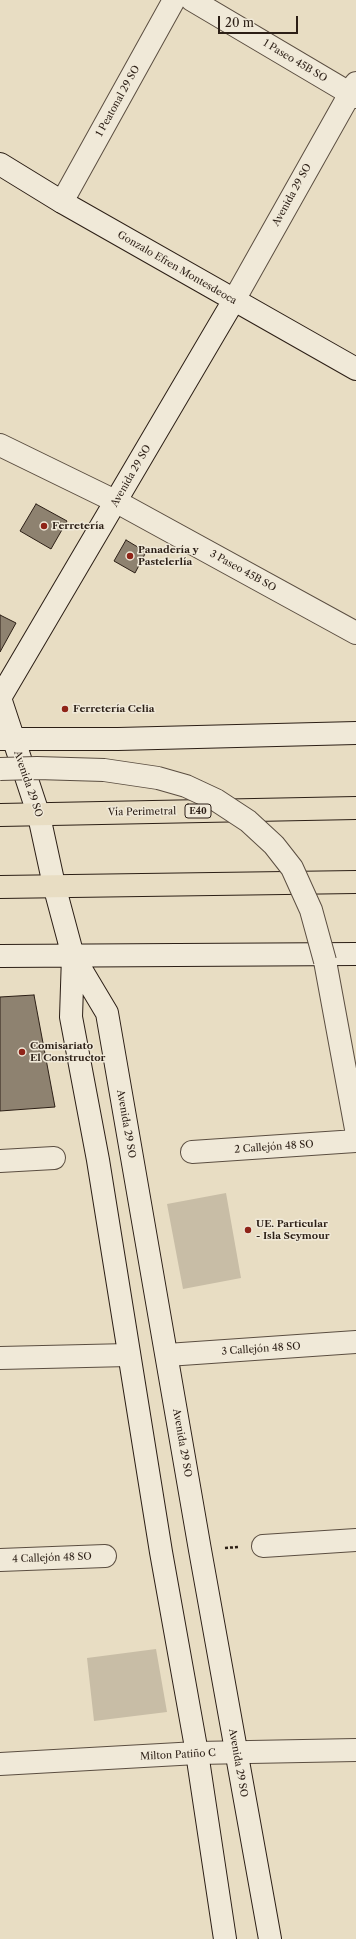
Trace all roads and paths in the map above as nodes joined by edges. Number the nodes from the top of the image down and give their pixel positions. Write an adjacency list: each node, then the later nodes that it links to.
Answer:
1 (174, 0): 5 (street, 1 Peatonal 29 SO)
2 (192, 0): 3 (street, 1 Paseo 45B SO)
3 (354, 91): 6 (street, Avenida 29 SO)
4 (0, 164): 5 (street, Gonzalo Efren Montesdeoca)
5 (62, 202): 6 (street, Gonzalo Efren Montesdeoca)
6 (234, 300): 7 (street, Gonzalo Efren Montesdeoca); 9 (street, Avenida 29 SO)
7 (356, 369)
8 (0, 445): 9 (street, 3 Paseo 45B SO)
9 (116, 502): 10 (street, 3 Paseo 45B SO); 11 (street, Avenida 29 SO)
10 (356, 633)
11 (0, 698): 13 (street, Avenida 29 SO)
12 (356, 733): 13 (street)
13 (6, 739): 17 (street, Avenida 29 SO)
14 (0, 769): 24 (street, bridge)
15 (356, 808): 17 (highway, Vía Perimetral / E40)
16 (0, 815): 17 (highway, Vía Perimetral / E40)
17 (39, 816): 19 (street, Avenida 29 SO)
18 (356, 882): 19 (highway)
19 (54, 885): 20 (highway); 23 (street, Avenida 29 SO)
20 (0, 887)
21 (356, 954): 23 (street)
22 (0, 956): 23 (street)
23 (74, 956): 30 (street, Avenida 29 SO); 31 (street, Avenida 29 SO)
24 (356, 1129)
25 (356, 1141): 26 (street, 2 Callejón 48 SO)
26 (192, 1152)
27 (54, 1158): 28 (street)
28 (0, 1161)
29 (356, 1342): 31 (street, 3 Callejón 48 SO)
30 (129, 1355): 32 (street); 39 (street, Avenida 29 SO)
31 (167, 1355): 38 (street, Avenida 29 SO)
32 (0, 1358)
33 (356, 1540): 34 (street)
34 (263, 1546)
35 (105, 1556): 36 (street, 4 Callejón 48 SO)
36 (0, 1560)
37 (356, 1750): 38 (street, Milton Patiño C)
38 (236, 1752): 39 (street, Milton Patiño C); 42 (street, Avenida 29 SO)
39 (197, 1753): 40 (street, Milton Patiño C); 41 (street, Avenida 29 SO)
40 (0, 1764)
41 (225, 1939)
42 (270, 1939)

